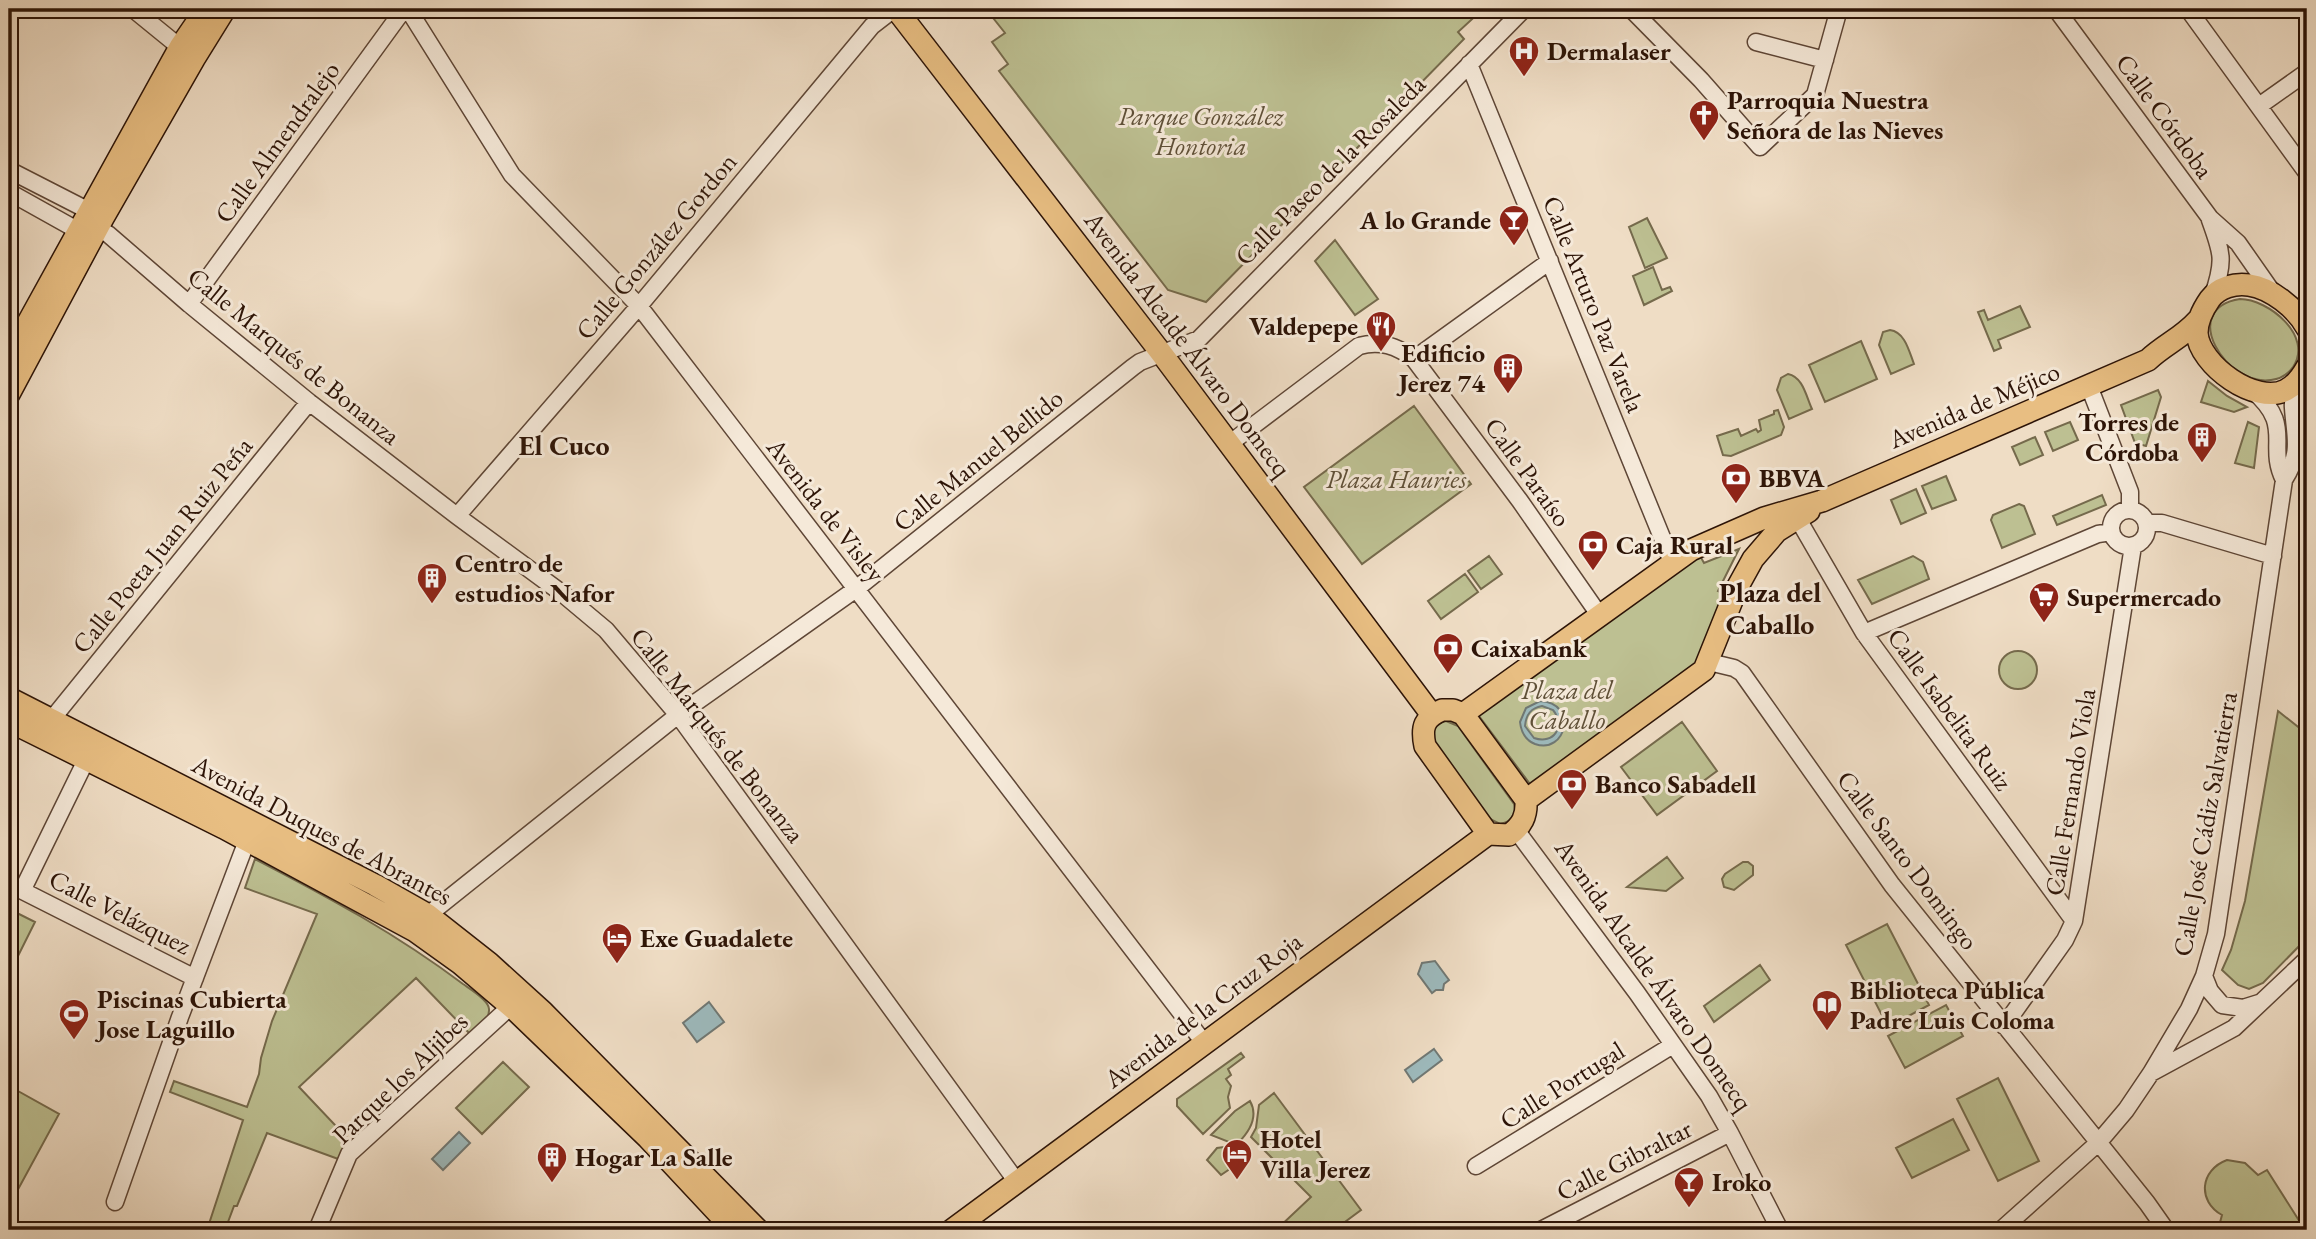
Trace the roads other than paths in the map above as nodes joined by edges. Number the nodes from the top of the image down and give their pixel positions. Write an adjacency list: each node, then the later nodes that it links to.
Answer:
1 (133, 9): 12 (street)
2 (206, 9): 12 (main road)
3 (225, 9): 12 (main road)
4 (406, 9): 25 (street, Calle Almendralejo); 26 (street, Avenida de Visley)
5 (895, 9): 26 (street, Calle González Gordon); 29 (main road, Avenida Alcalde Álvaro Domecq)
6 (1524, 9): 14 (street, Calle Paseo de la Rosaleda)
7 (1631, 9): 13 (street)
8 (1839, 9): 13 (street)
9 (2056, 9): 20 (street, Calle Córdoba)
10 (2188, 9): 16 (street)
11 (1756, 42): 13 (street)
12 (187, 53): 21 (main road)
13 (1825, 60)
14 (1469, 64): 22 (street, Calle Arturo Paz Varela); 29 (street, Calle Paseo de la Rosaleda)
15 (2307, 72): 16 (street)
16 (2259, 106): 18 (street)
17 (9, 170): 21 (street)
18 (2307, 173)
19 (9, 192): 21 (street)
20 (2210, 218): 23 (street, Calle Córdoba); 24 (street, Calle Córdoba)
21 (94, 226): 25 (street, Calle Marqués de Bonanza); 31 (main road); 37 (main road)
22 (1550, 261): 32 (street); 49 (street, Calle Arturo Paz Varela)
23 (2213, 295): 24 (main road); 28 (main road)
24 (2274, 295): 27 (main road)
25 (189, 304): 38 (street, Calle Marqués de Bonanza)
26 (639, 306): 43 (street, Calle González Gordon); 50 (street, Avenida de Visley)
27 (2306, 317)
28 (2199, 320): 30 (main road); 33 (main road, Avenida de Méjico)
29 (1162, 354): 39 (main road, Avenida Alcalde Álvaro Domecq); 50 (street, Calle Manuel Bellido)
30 (2206, 356): 33 (main road, Avenida de Méjico); 36 (main road)
31 (9, 357)
32 (1414, 359): 39 (street, Calle Paraíso); 51 (street, Calle Paraíso)
33 (2148, 360): 35 (main road, Avenida de Méjico)
34 (2303, 373): 36 (main road); 40 (street, Calle José Cádiz Salvatierra)
35 (2088, 386): 41 (main road, Avenida de Méjico); 42 (street)
36 (2252, 390): 40 (street, Calle José Cádiz Salvatierra)
37 (9, 394)
38 (309, 402): 43 (street, Calle Marqués de Bonanza); 58 (street, Calle Poeta Juan Ruiz Peña)
39 (1229, 444): 56 (main road, Avenida Alcalde Álvaro Domecq)
40 (2284, 480): 48 (street, Calle José Cádiz Salvatierra)
41 (1822, 501): 44 (main road); 49 (main road)
42 (2130, 509): 45 (street); 46 (street)
43 (457, 516): 55 (street, Calle Marqués de Bonanza)
44 (1798, 519): 52 (street, Calle Isabelita Ruiz); 53 (main road)
45 (2147, 523): 47 (street); 48 (street)
46 (2111, 532): 47 (street); 52 (street)
47 (2133, 546): 67 (street, Calle Fernando Viola)
48 (2273, 556): 69 (street, Calle José Cádiz Salvatierra)
49 (1672, 562): 51 (main road)
50 (856, 589): 55 (street, Calle Manuel Bellido); 76 (street, Avenida de Visley)
51 (1600, 616): 57 (main road)
52 (1864, 633): 67 (street, Calle Isabelita Ruiz)
53 (1709, 662): 61 (main road); 75 (street, Calle Santo Domingo)
54 (9, 698): 58 (main road, Avenida Duques de Abrantes)
55 (678, 715): 66 (street, Calle Manuel Bellido); 83 (street, Calle Marqués de Bonanza)
56 (1432, 715): 57 (main road); 64 (main road)
57 (1463, 715): 61 (main road)
58 (52, 719): 60 (main road, Avenida Duques de Abrantes)
59 (9, 721): 60 (main road, Avenida Duques de Abrantes)
60 (91, 751): 63 (main road, Avenida Duques de Abrantes); 65 (street, Calle Velázquez)
61 (1526, 800): 62 (main road)
62 (1516, 830): 64 (main road); 77 (street, Avenida Alcalde Álvaro Domecq)
63 (250, 832): 66 (main road, Avenida Duques de Abrantes); 70 (street); 73 (main road, Avenida Duques de Abrantes)
64 (1488, 834): 76 (main road, Avenida de la Cruz Roja)
65 (16, 886): 70 (street, Calle Velázquez)
66 (428, 915): 78 (main road, Avenida Duques de Abrantes)
67 (2074, 921): 75 (street, Calle Fernando Viola)
68 (2307, 959): 71 (street)
69 (2204, 976): 72 (street); 74 (street, Calle José Cádiz Salvatierra)
70 (195, 978): 84 (street)
71 (2259, 1003): 72 (street); 79 (street)
72 (2222, 1005): 74 (street)
73 (511, 1006): 78 (main road, Avenida Duques de Abrantes); 86 (street, Parque los Aljibes)
74 (2189, 1009): 79 (street, Calle José Cádiz Salvatierra)
75 (2004, 1026): 81 (street, Calle Santo Domingo)
76 (1205, 1044): 83 (main road, Avenida de la Cruz Roja)
77 (1673, 1045): 80 (street, Avenida Alcalde Álvaro Domecq); 82 (street, Calle Portugal)
78 (569, 1050): 85 (main road, Avenida Duques de Abrantes)
79 (2151, 1073): 81 (street, Calle José Cádiz Salvatierra)
80 (1730, 1133): 89 (street, Calle Gibraltar); 90 (street, Avenida Alcalde Álvaro Domecq)
81 (2098, 1143): 91 (street, Calle José Cádiz Salvatierra); 92 (street, Calle Santo Domingo)
82 (1476, 1166)
83 (1017, 1182): 88 (main road, Avenida de la Cruz Roja)
84 (115, 1202)
85 (731, 1224): 87 (main road, Avenida Duques de Abrantes)
86 (317, 1230)
87 (758, 1230)
88 (952, 1230)
89 (1541, 1230)
90 (1780, 1230)
91 (2001, 1230)
92 (2166, 1230)

